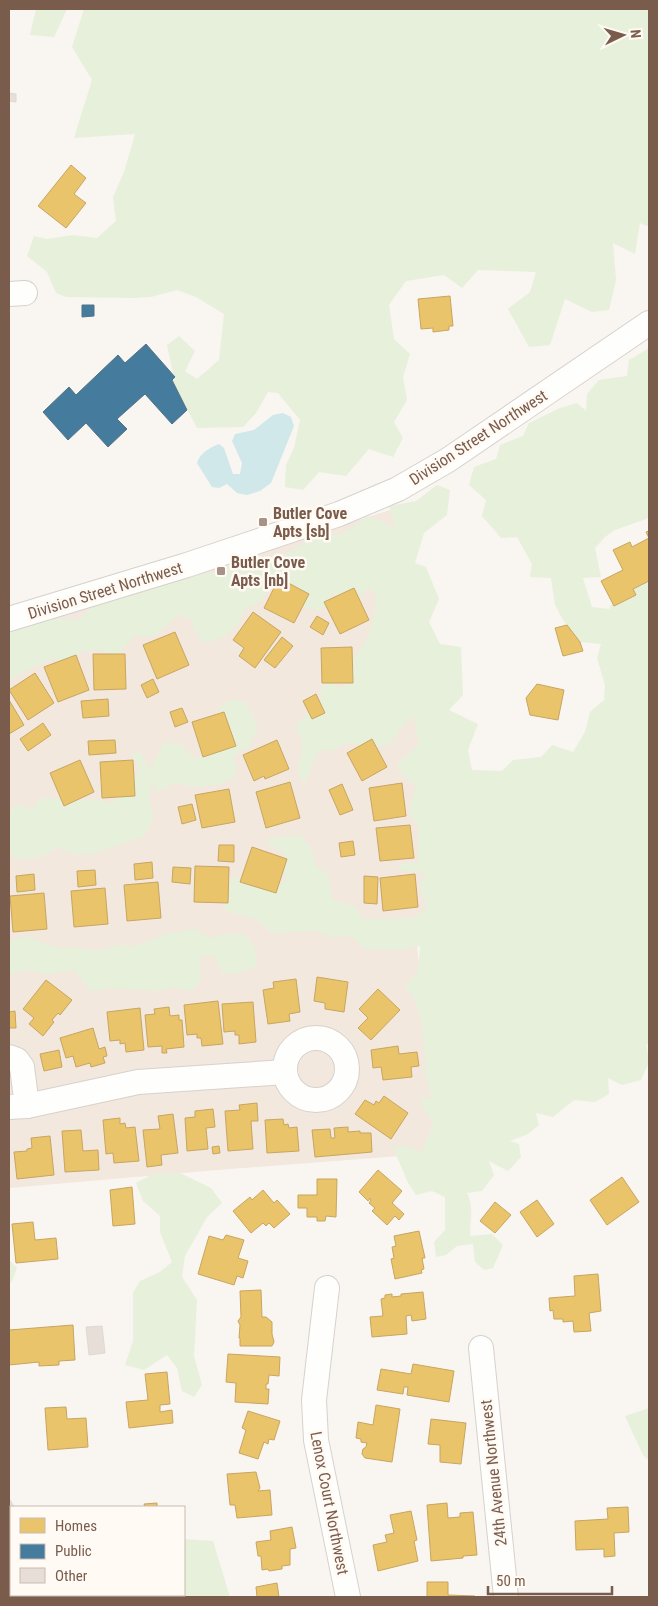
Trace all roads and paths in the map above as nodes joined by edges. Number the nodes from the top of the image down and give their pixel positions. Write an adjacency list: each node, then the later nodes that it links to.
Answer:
1 (649, 323): 2 (street, Division Street Northwest)
2 (9, 619)
3 (9, 1057): 5 (street)
4 (285, 1072): 5 (street)
5 (18, 1106)
6 (327, 1288): 8 (street, Lenox Court Northwest)
7 (481, 1348): 9 (street, 24th Avenue Northwest)
8 (348, 1597)
9 (506, 1597)

